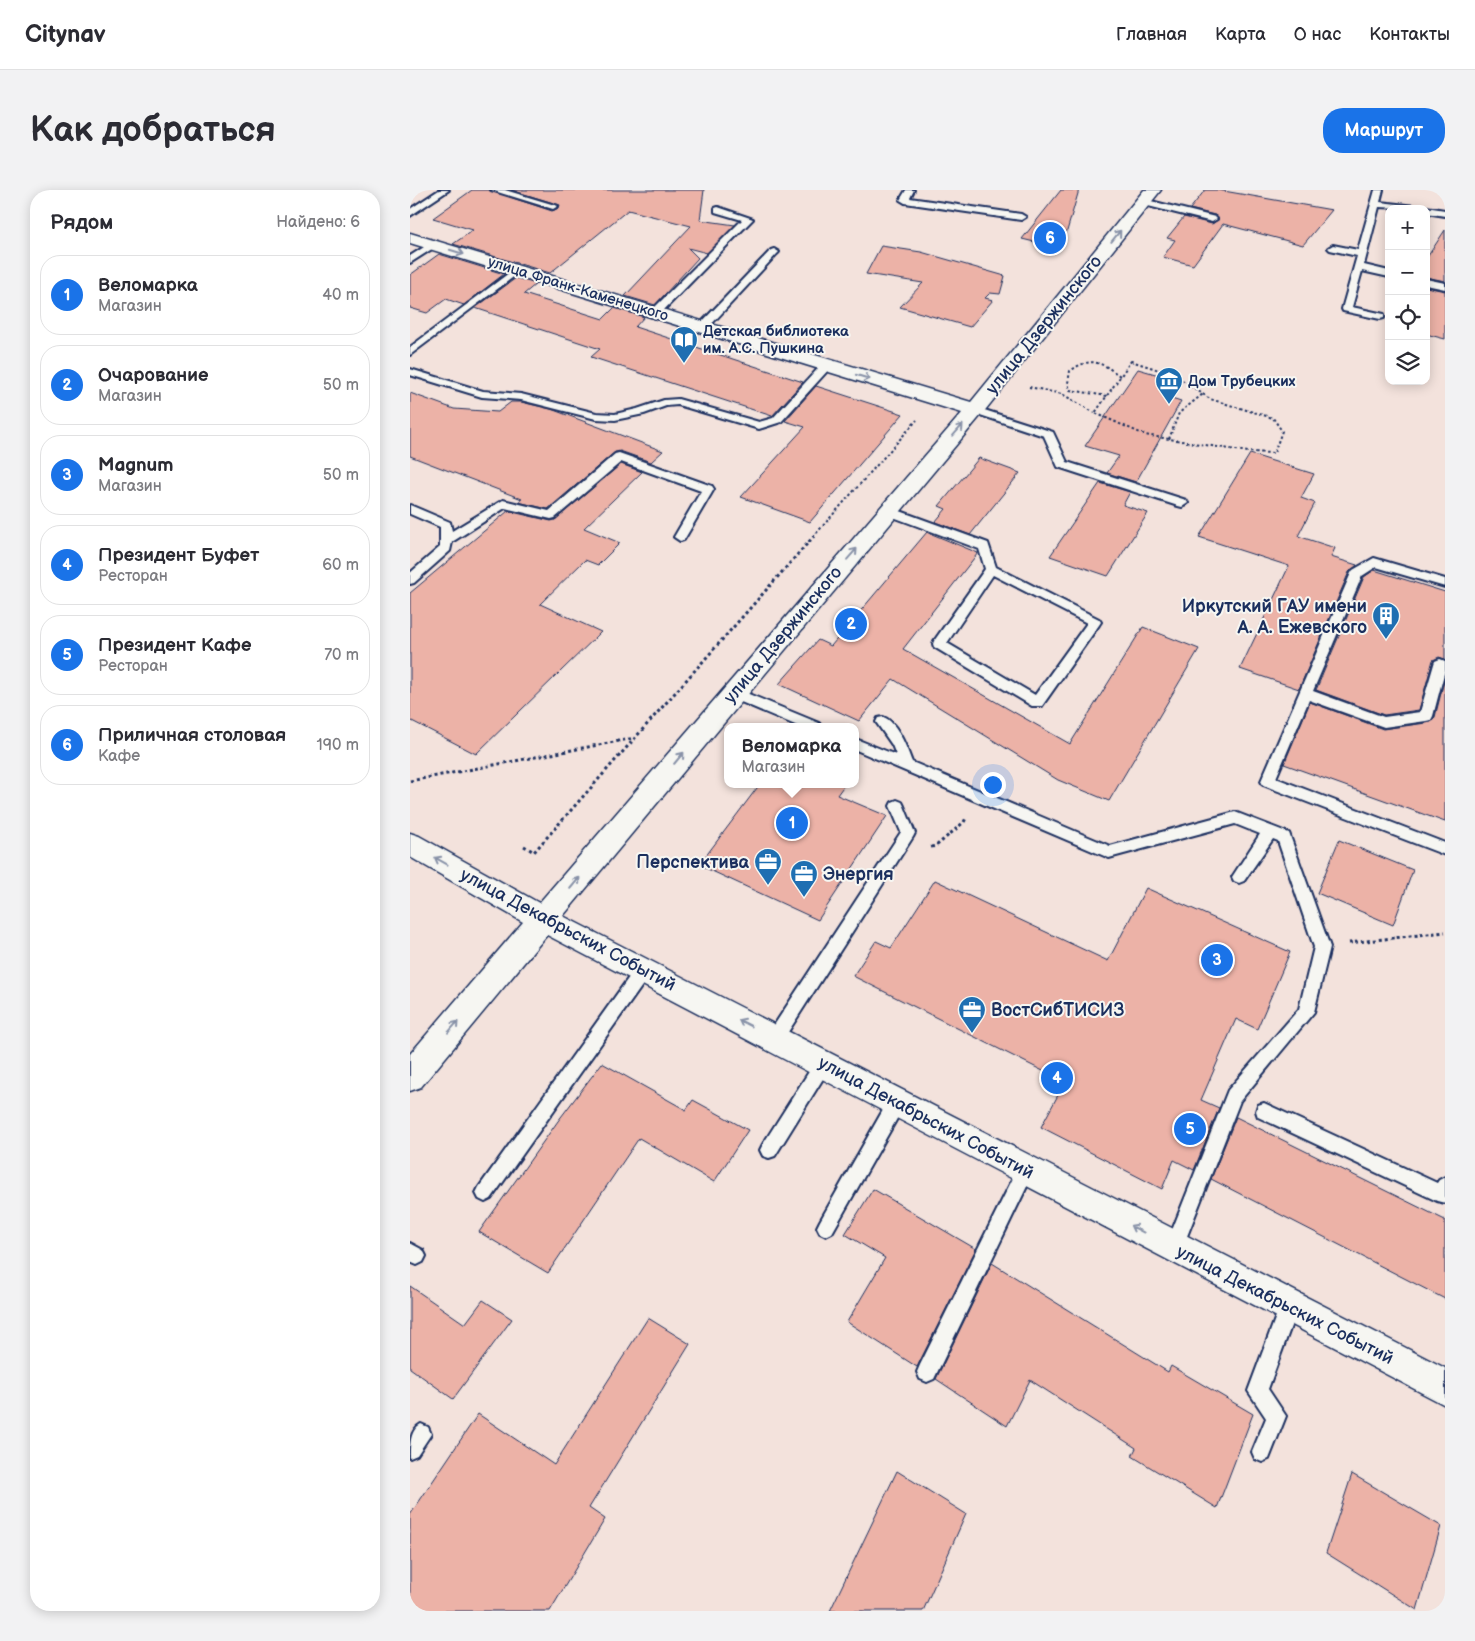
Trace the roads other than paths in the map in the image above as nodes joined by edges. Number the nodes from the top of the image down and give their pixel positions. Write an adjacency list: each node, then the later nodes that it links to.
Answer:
1 (445, 190): 12 (lane)
2 (495, 190): 8 (lane)
3 (910, 190): 13 (lane)
4 (1379, 190): 6 (lane)
5 (1148, 196): 14 (lane); 32 (main road, улица Дзержинского, one-way to 5)
6 (1375, 204): 7 (lane); 19 (lane)
7 (1385, 205)
8 (552, 206)
9 (718, 210): 26 (lane)
10 (1430, 211): 11 (lane)
11 (1445, 213)
12 (410, 214)
13 (1021, 217)
14 (1212, 219)
15 (410, 238): 16 (main road, улица Франк-Каменецкого)
16 (432, 245): 20 (lane); 22 (main road, улица Франк-Каменецкого, one-way to 22)
17 (1333, 248): 19 (lane)
18 (774, 252): 28 (lane)
19 (1362, 254): 21 (lane)
20 (410, 260)
21 (1358, 267): 23 (lane); 27 (lane)
22 (517, 270): 26 (main road, улица Франк-Каменецкого); 29 (lane)
23 (1385, 273)
24 (1430, 283): 25 (lane)
25 (1445, 286)
26 (655, 313): 28 (main road, улица Франк-Каменецкого)
27 (1380, 316)
28 (703, 328): 30 (main road, улица Франк-Каменецкого)
29 (410, 352)
30 (827, 365): 31 (lane); 32 (main road, улица Франк-Каменецкого, one-way to 32)
31 (410, 372)
32 (975, 410): 33 (lane); 35 (main road, улица Дзержинского, one-way to 32)
33 (1182, 503)
34 (410, 509): 37 (lane)
35 (889, 511): 38 (lane); 42 (main road, улица Дзержинского, one-way to 35)
36 (680, 537): 37 (lane)
37 (446, 540): 39 (lane)
38 (991, 569): 38 (lane)
39 (410, 580)
40 (1445, 583): 43 (lane)
41 (1440, 664): 43 (lane)
42 (734, 692): 45 (lane); 53 (main road, улица Дзержинского, one-way to 42)
43 (1306, 694): 51 (lane)
44 (883, 722): 47 (lane)
45 (805, 723)
46 (859, 745): 47 (lane)
47 (907, 766): 49 (lane)
48 (898, 806): 55 (lane)
49 (1270, 831): 52 (lane); 65 (lane)
50 (410, 844): 53 (main road, улица Декабрьских Событий, one-way to 50)
51 (1445, 849)
52 (1239, 877)
53 (544, 920): 54 (main road, улица Декабрьских Событий); 56 (main road, улица Дзержинского, one-way to 53)
54 (643, 971): 55 (main road, улица Декабрьских Событий, one-way to 54); 63 (lane)
55 (775, 1038): 57 (main road, улица Декабрьских Событий)
56 (416, 1060)
57 (823, 1064): 58 (main road, улица Декабрьских Событий); 60 (lane)
58 (897, 1102): 61 (main road, улица Декабрьских Событий); 64 (lane)
59 (1264, 1111): 62 (lane)
60 (769, 1150)
61 (1026, 1170): 65 (main road, улица Декабрьских Событий, one-way to 61); 67 (lane)
62 (1445, 1186)
63 (485, 1193)
64 (826, 1228)
65 (1174, 1248): 66 (main road, улица Декабрьских Событий)
66 (1289, 1307): 68 (main road, улица Декабрьских Событий); 69 (lane)
67 (927, 1372)
68 (1445, 1387)
69 (1262, 1452)

